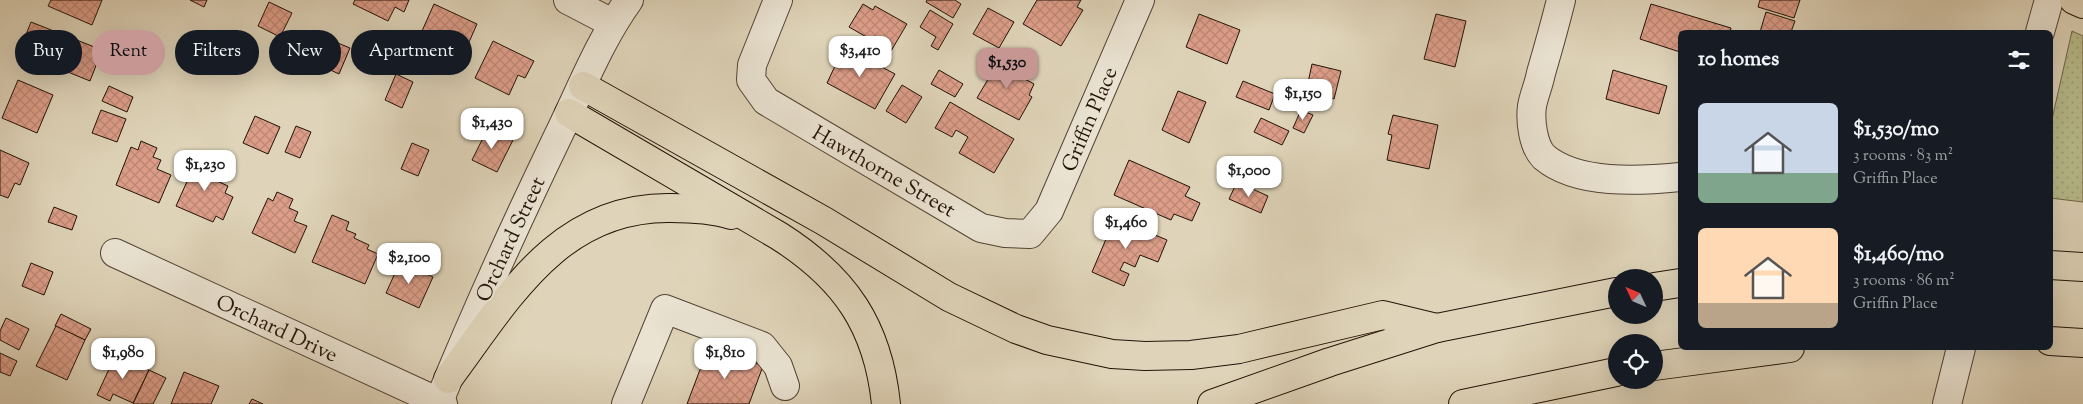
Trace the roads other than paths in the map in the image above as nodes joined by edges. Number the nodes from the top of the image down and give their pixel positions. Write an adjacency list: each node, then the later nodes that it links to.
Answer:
1 (568, 0): 8 (street)
2 (629, 0): 8 (street, Orchard Street)
3 (778, 0): 12 (street, Hawthorne Street)
4 (1140, 0): 12 (street, Griffin Place)
5 (1561, 0): 11 (street)
6 (2074, 0): 7 (main road)
7 (2083, 4)
8 (613, 11): 9 (street, Orchard Street)
9 (583, 86): 10 (street, Orchard Street); 20 (main road)
10 (569, 113): 13 (main road); 28 (street, Orchard Street)
11 (1678, 177)
12 (1030, 234)
13 (779, 236): 28 (main road); 30 (main road)
14 (115, 253): 28 (street, Orchard Drive)
15 (2053, 265): 16 (main road)
16 (2083, 267)
17 (1678, 283): 18 (main road)
18 (1663, 286)
19 (1608, 294): 20 (main road)
20 (1437, 328): 31 (main road)
21 (2053, 341): 22 (main road)
22 (2083, 343)
23 (1775, 350): 25 (main road)
24 (1960, 350): 34 (street)
25 (1663, 365)
26 (1608, 373): 32 (main road); 33 (main road)
27 (785, 386): 29 (street)
28 (442, 397)
29 (626, 404)
30 (886, 404)
31 (1212, 404)
32 (1464, 404)
33 (1519, 404)
34 (1946, 404)

